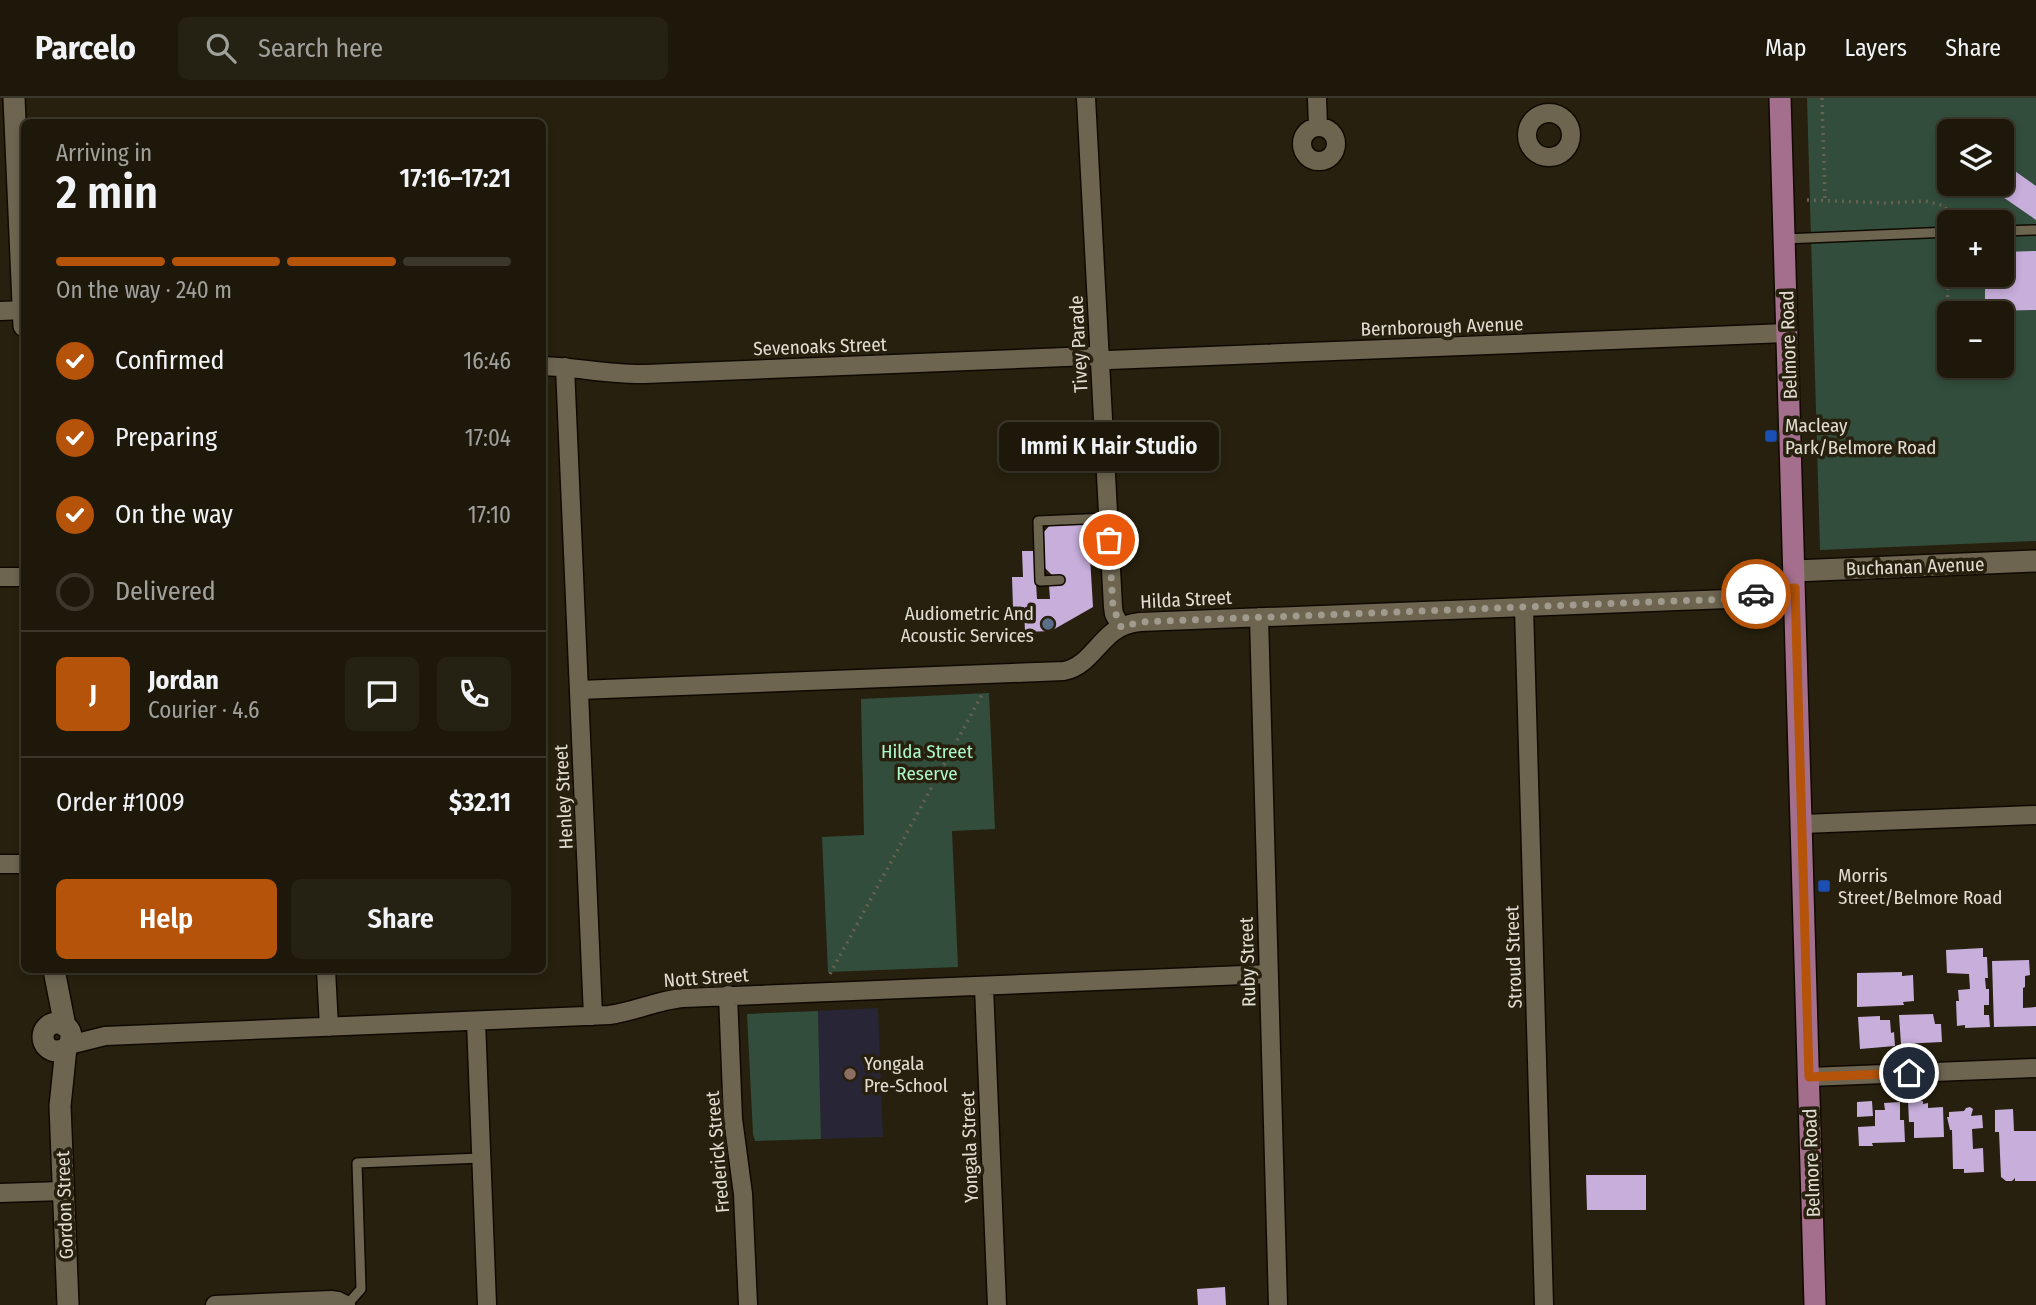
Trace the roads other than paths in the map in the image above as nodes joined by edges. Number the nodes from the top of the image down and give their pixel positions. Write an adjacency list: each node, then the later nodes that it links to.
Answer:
1 (14, 98): 10 (street)
2 (1086, 98): 14 (street, Tivey Parade)
3 (1317, 98): 5 (street)
4 (1780, 98): 9 (main road, Belmore Road)
5 (1318, 127)
6 (2036, 230): 7 (lane)
7 (2014, 231)
8 (1937, 233): 9 (lane)
9 (1784, 239): 13 (main road, Belmore Road)
10 (21, 246)
11 (21, 310): 12 (street)
12 (0, 311)
13 (1787, 334): 14 (street, Bernborough Avenue); 22 (main road, Belmore Road)
14 (1099, 358): 16 (street, Sevenoaks Street); 17 (street, Tivey Parade)
15 (546, 366): 16 (street, Sevenoaks Street)
16 (565, 367): 26 (street, Henley Street)
17 (1108, 518): 21 (lane); 25 (street, Tivey Parade)
18 (2036, 561): 22 (street, Buchanan Avenue)
19 (21, 576): 20 (street)
20 (0, 577)
21 (1060, 580)
22 (1795, 587): 23 (street, Hilda Street); 28 (main road, Belmore Road)
23 (1524, 607): 24 (street, Hilda Street); 52 (street, Stroud Street)
24 (1259, 617): 25 (street, Hilda Street); 33 (street, Ruby Street)
25 (1121, 627): 26 (street, Hilda Street)
26 (579, 691): 36 (street, Henley Street)
27 (2036, 814): 28 (street)
28 (1802, 824): 41 (main road, Belmore Road)
29 (0, 864): 30 (street)
30 (21, 864)
31 (54, 973): 39 (street, Gordon Street)
32 (326, 973): 38 (street)
33 (1269, 974): 34 (street, Nott Street); 51 (street, Ruby Street)
34 (984, 987): 35 (street, Nott Street); 50 (street, Yongala Street)
35 (728, 995): 36 (street, Nott Street); 49 (street, Frederick Street)
36 (593, 1016): 37 (street, Nott Street)
37 (476, 1021): 38 (street, Nott Street); 42 (street)
38 (329, 1027): 39 (street, Nott Street)
39 (60, 1037): 43 (street, Gordon Street)
40 (2036, 1068): 41 (street)
41 (1809, 1077): 53 (main road, Belmore Road)
42 (481, 1158): 47 (lane); 48 (street)
43 (63, 1191): 44 (street); 45 (street, Gordon Street)
44 (0, 1193)
45 (68, 1305)
46 (215, 1305): 47 (street)
47 (346, 1305)
48 (487, 1305)
49 (748, 1305)
50 (997, 1305)
51 (1278, 1305)
52 (1544, 1305)
53 (1815, 1305)

